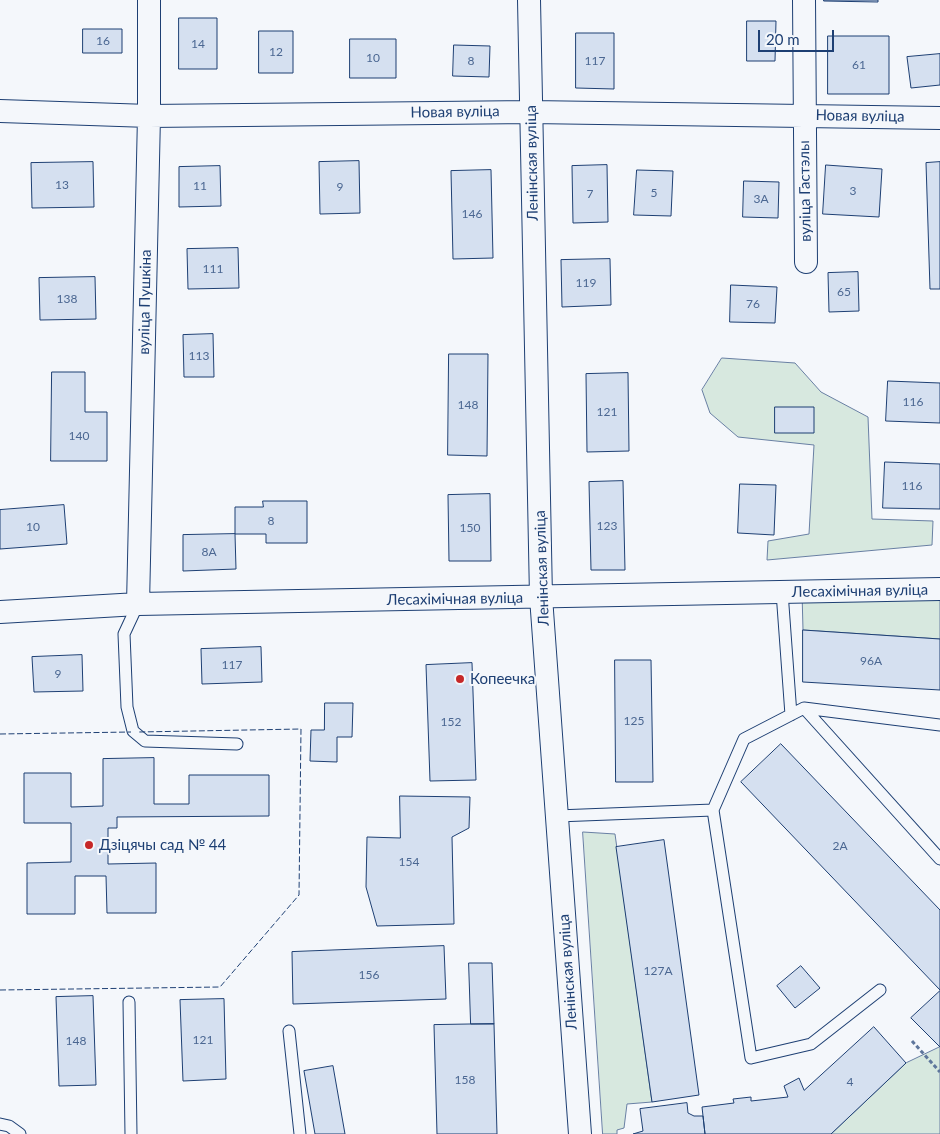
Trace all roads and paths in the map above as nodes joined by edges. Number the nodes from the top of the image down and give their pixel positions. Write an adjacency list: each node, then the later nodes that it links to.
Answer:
1 (148, 0): 7 (street, вуліца Пушкіна)
2 (529, 0): 5 (street, Ленінская вуліца)
3 (804, 0): 6 (street, вуліца Гастэлы)
4 (0, 111): 7 (street, Новая вуліца)
5 (531, 112): 6 (street, Новая вуліца); 7 (street, Новая вуліца); 12 (street, Ленінская вуліца)
6 (803, 115): 8 (street, Новая вуліца); 9 (street, вуліца Гастэлы)
7 (150, 116): 13 (street, вуліца Пушкіна)
8 (940, 118)
9 (806, 262)
10 (940, 589): 11 (street, Лесахімічная вуліца)
11 (782, 592): 12 (street, Лесахімічная вуліца); 16 (lane)
12 (542, 597): 13 (street, Лесахімічная вуліца); 20 (street, Ленінская вуліца)
13 (138, 604): 14 (street, Лесахімічная вуліца); 18 (lane)
14 (0, 612)
15 (804, 708): 16 (lane); 17 (lane); 21 (lane)
16 (791, 715): 19 (lane)
17 (940, 725)
18 (237, 744)
19 (713, 810): 20 (lane); 22 (lane)
20 (557, 816): 31 (street, Ленінская вуліца)
21 (940, 859)
22 (880, 990)
23 (129, 1002): 29 (lane)
24 (288, 1031): 30 (lane)
25 (912, 1041): 26 (path)
26 (940, 1072)
27 (0, 1124): 28 (lane)
28 (20, 1134)
29 (131, 1134)
30 (300, 1134)
31 (580, 1134)

